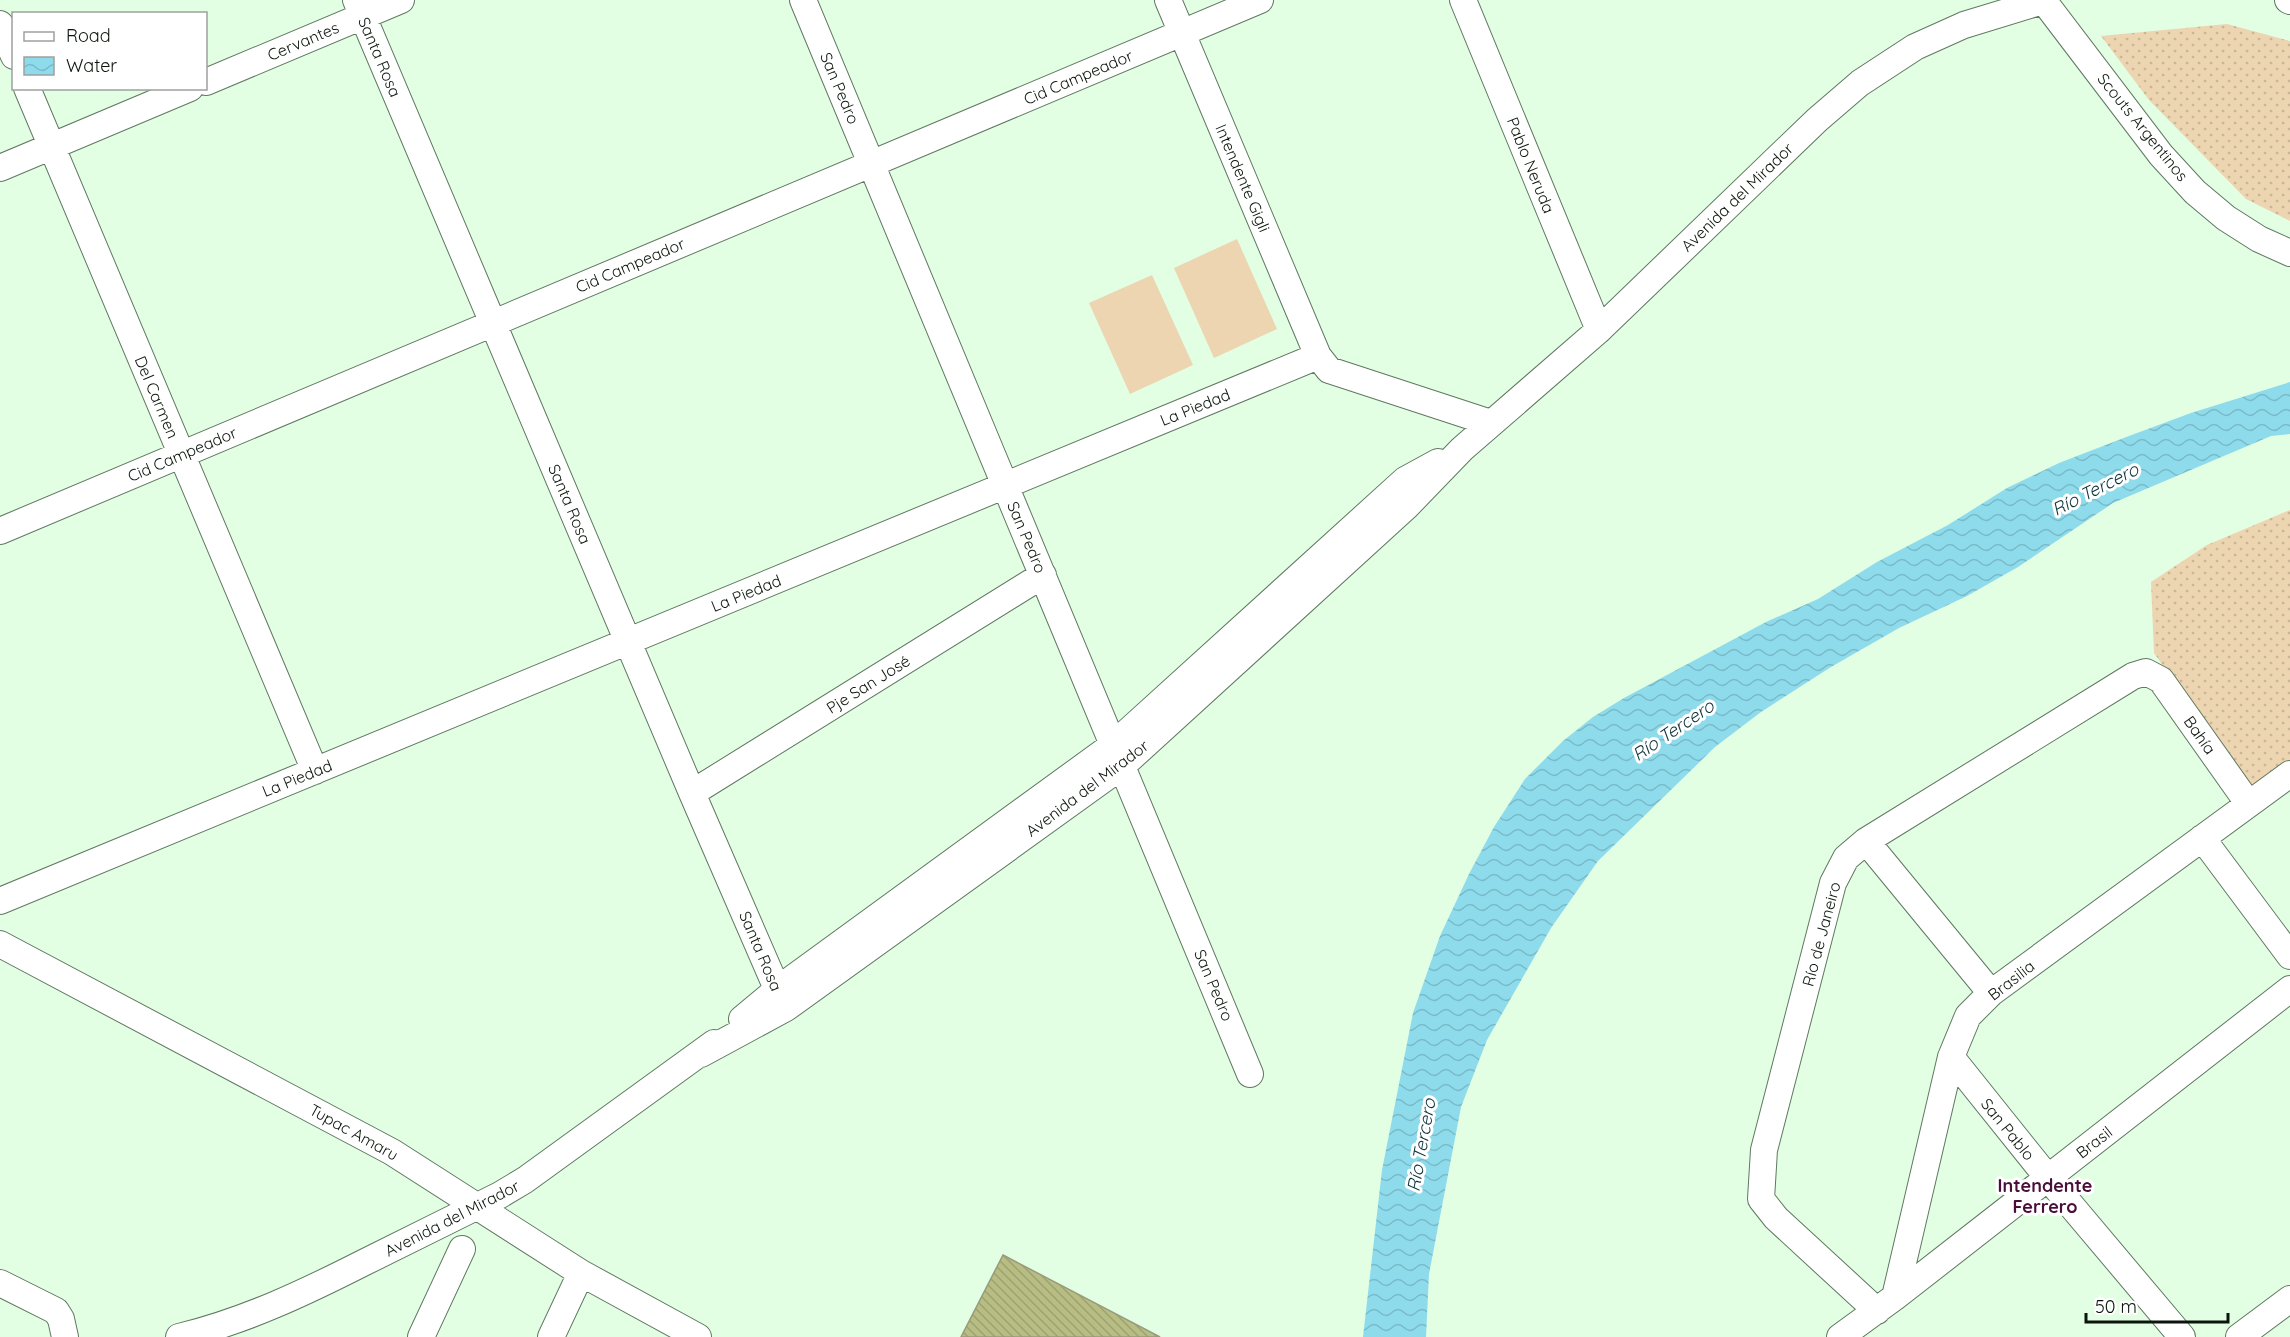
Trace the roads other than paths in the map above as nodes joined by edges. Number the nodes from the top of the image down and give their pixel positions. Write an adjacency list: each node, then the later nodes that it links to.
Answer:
1 (401, 0): 7 (street, Cervantes)
2 (803, 0): 15 (street, San Pedro)
3 (1168, 0): 9 (street, Intendente Gigli)
4 (1260, 0): 9 (street, Cid Campeador)
5 (1463, 0): 19 (street, Pablo Neruda)
6 (2045, 0): 17 (street, Scouts Argentinos); 19 (street, Avenida del Mirador)
7 (360, 8): 11 (street, Cervantes); 18 (street, Santa Rosa)
8 (0, 24): 10 (street)
9 (1182, 33): 15 (street, Cid Campeador); 20 (street, Intendente Gigli)
10 (12, 51)
11 (207, 82)
12 (28, 90): 14 (street, Del Carmen)
13 (185, 90): 14 (street)
14 (52, 147): 16 (street); 22 (street, Del Carmen)
15 (872, 164): 18 (street, Cid Campeador); 23 (street, San Pedro)
16 (0, 168)
17 (2290, 253)
18 (493, 323): 22 (street, Cid Campeador); 26 (street, Santa Rosa)
19 (1599, 330): 21 (street, Avenida del Mirador)
20 (1318, 356): 21 (street); 23 (street, La Piedad)
21 (1491, 423): 28 (street, Avenida del Mirador)
22 (181, 454): 24 (street, Cid Campeador); 29 (street, Del Carmen)
23 (1006, 485): 25 (street, San Pedro); 26 (street, La Piedad)
24 (0, 531)
25 (1043, 575): 28 (street, San Pedro); 31 (street, Pje San José)
26 (628, 641): 29 (street, La Piedad); 31 (street, Santa Rosa)
27 (2146, 672): 32 (street, Bahía); 34 (street, Río de Janeiro)
28 (1118, 755): 40 (street, Avenida del Mirador); 42 (street, San Pedro)
29 (315, 771): 35 (street, La Piedad)
30 (2290, 774): 32 (street, Brasilia)
31 (692, 793): 40 (street, Santa Rosa)
32 (2248, 803): 33 (street, Brasilia)
33 (2202, 838): 37 (street); 39 (street, Brasilia)
34 (1866, 841): 39 (street); 49 (street, Río de Janeiro)
35 (0, 901)
36 (0, 944): 44 (street, Tupac Amaru)
37 (2290, 956)
38 (2290, 989): 43 (street, Brasil)
39 (1992, 993): 41 (street, Brasilia)
40 (782, 998): 44 (street, Avenida del Mirador)
41 (1952, 1058): 43 (street, San Pablo); 49 (street, Brasilia)
42 (1251, 1074)
43 (2048, 1178): 49 (street, Brasil); 56 (street, San Pablo)
44 (478, 1206): 46 (street, Tupac Amaru); 52 (street, Avenida del Mirador)
45 (462, 1249): 53 (street)
46 (581, 1274): 54 (street); 55 (street, Tupac Amaru)
47 (0, 1283): 51 (street)
48 (2290, 1299): 57 (street)
49 (1886, 1304): 50 (street, Brasil)
50 (1845, 1335)
51 (66, 1337)
52 (179, 1337)
53 (421, 1337)
54 (551, 1337)
55 (698, 1337)
56 (2182, 1337)
57 (2240, 1337)

